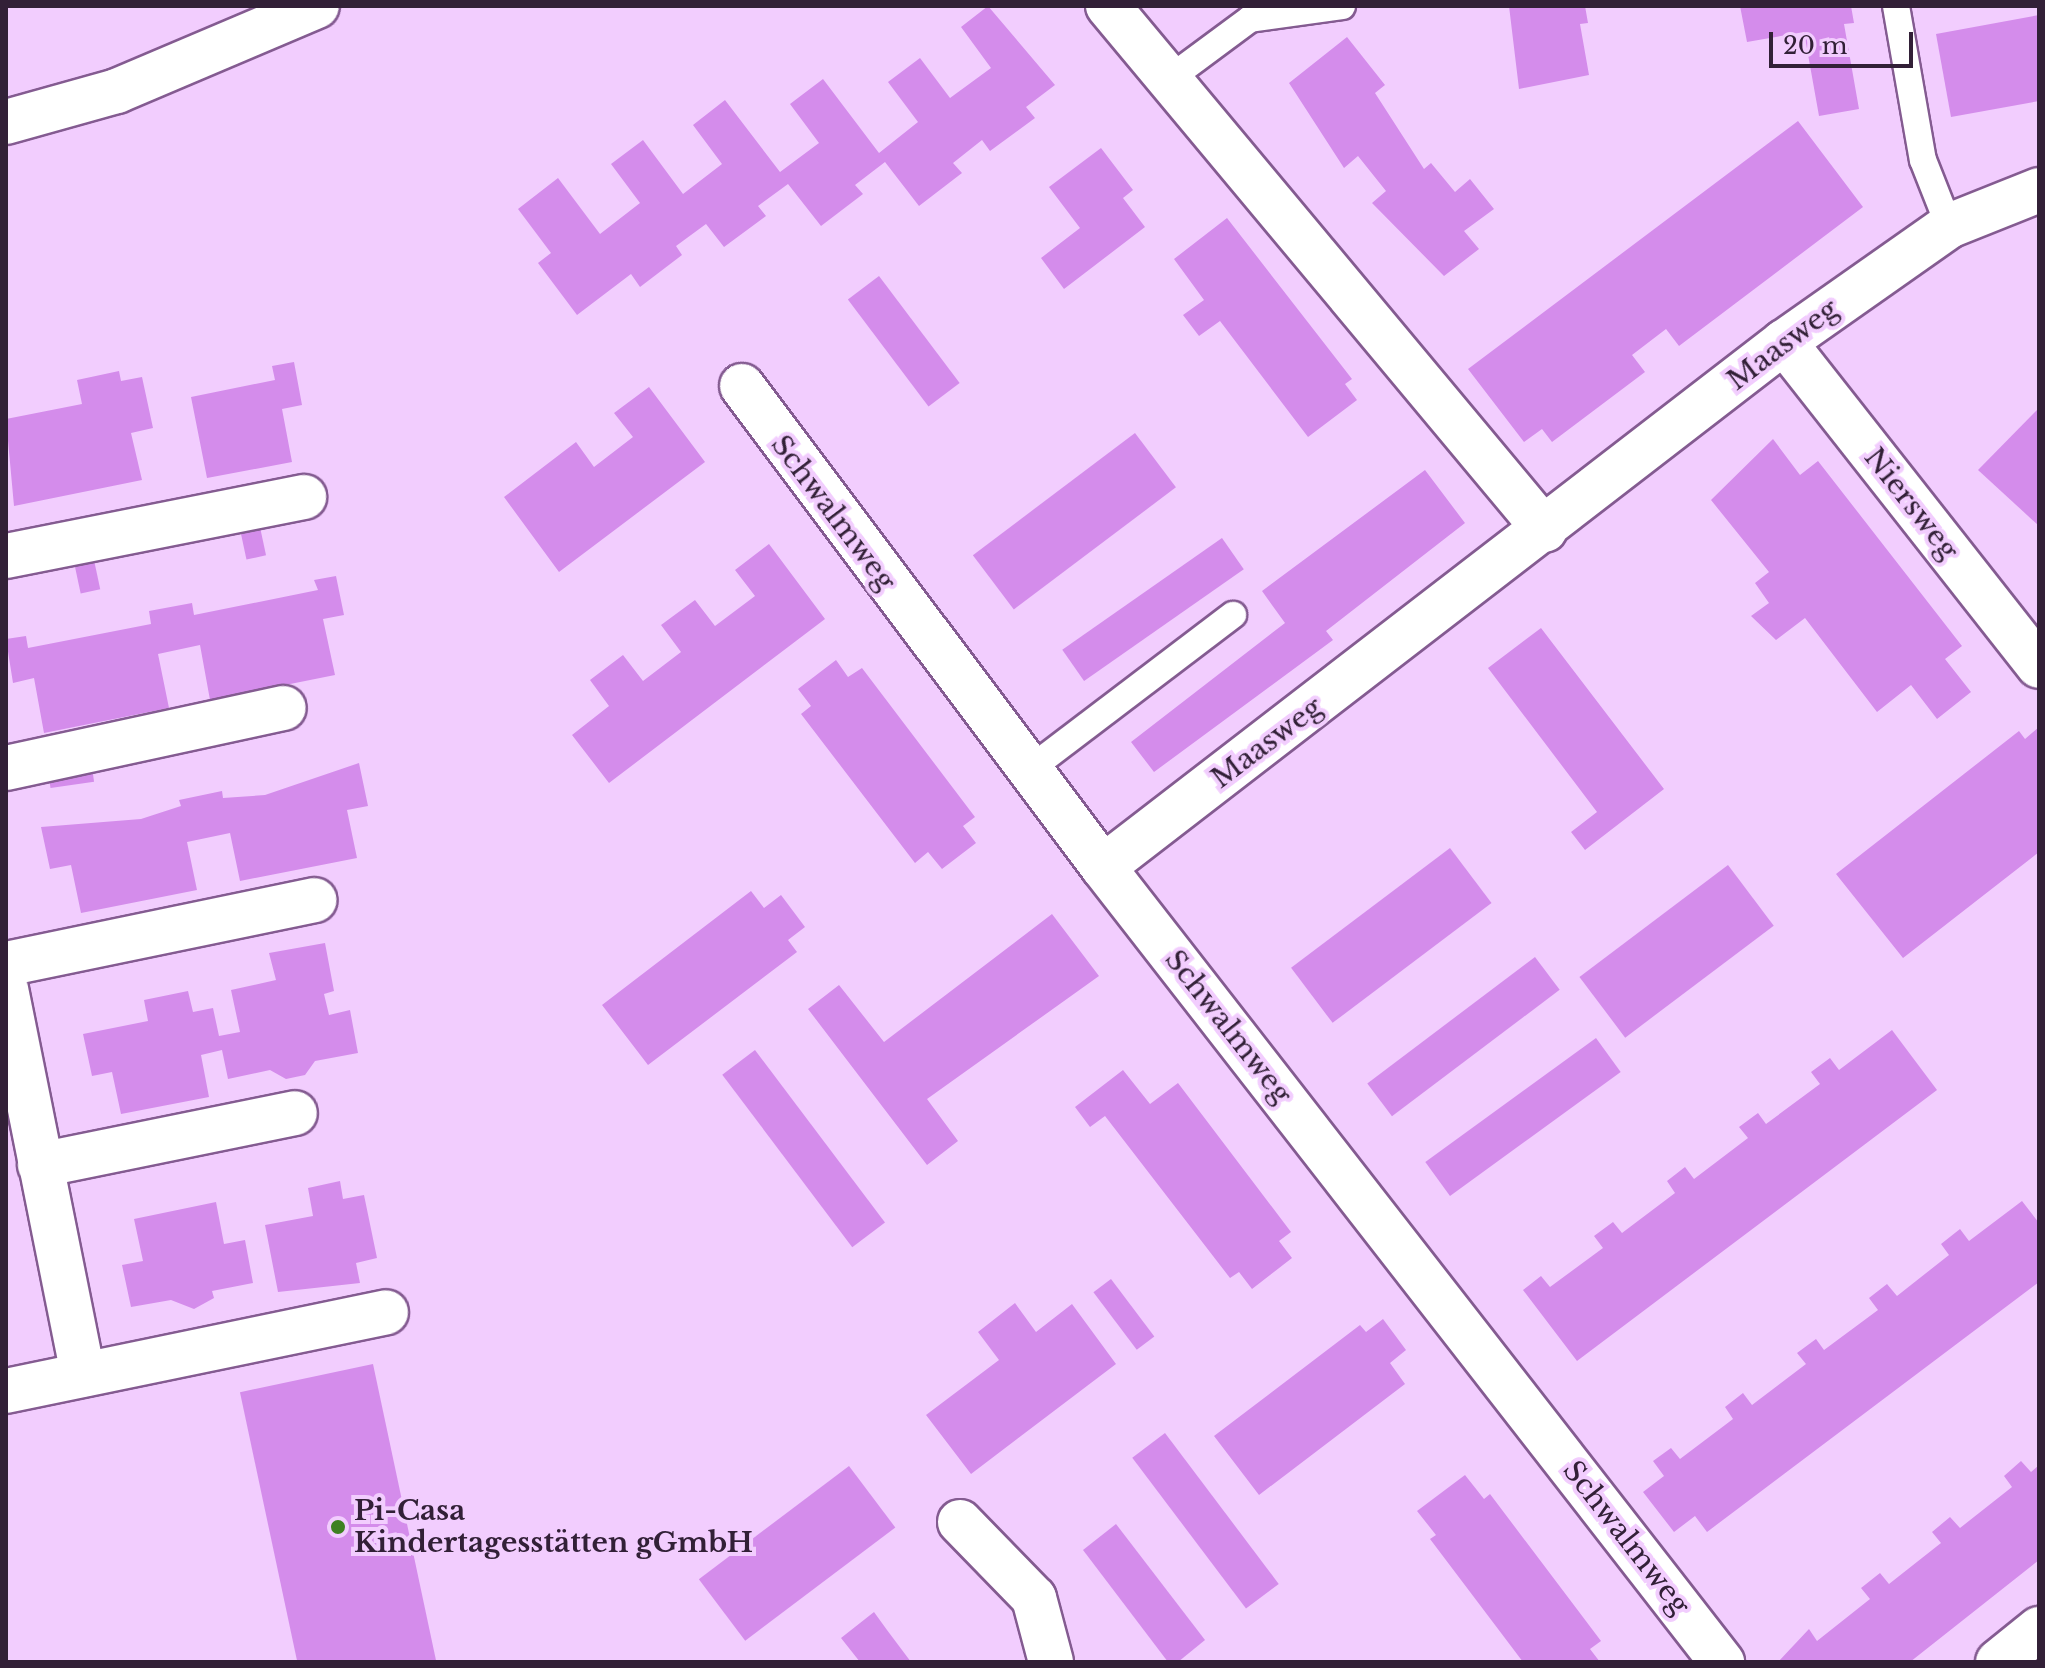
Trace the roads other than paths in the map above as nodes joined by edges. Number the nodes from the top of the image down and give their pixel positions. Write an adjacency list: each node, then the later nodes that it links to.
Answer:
1 (317, 6): 6 (street)
2 (1108, 6): 5 (street)
3 (1342, 6): 5 (lane)
4 (1900, 7): 8 (lane)
5 (1169, 79): 12 (street)
6 (6, 122)
7 (2039, 190): 8 (street, Maasweg)
8 (1949, 226): 9 (street, Maasweg)
9 (1784, 342): 12 (street, Maasweg); 15 (street, Niersweg)
10 (742, 386): 18 (street, Schwalmweg)
11 (304, 497): 13 (street)
12 (1545, 530): 19 (street, Maasweg)
13 (6, 556)
14 (1233, 615): 18 (lane)
15 (2039, 666)
16 (284, 708): 17 (street)
17 (6, 768)
18 (1030, 769): 19 (street, Schwalmweg)
19 (1103, 867): 31 (street, Schwalmweg)
20 (314, 900): 21 (street)
21 (6, 964)
22 (6, 989): 24 (street)
23 (295, 1113): 24 (street)
24 (40, 1165): 26 (street)
25 (386, 1312): 26 (street)
26 (83, 1374): 27 (street)
27 (6, 1391)
28 (960, 1522): 30 (street)
29 (2039, 1629): 32 (street)
30 (1051, 1662)
31 (1722, 1662)
32 (1998, 1662)

